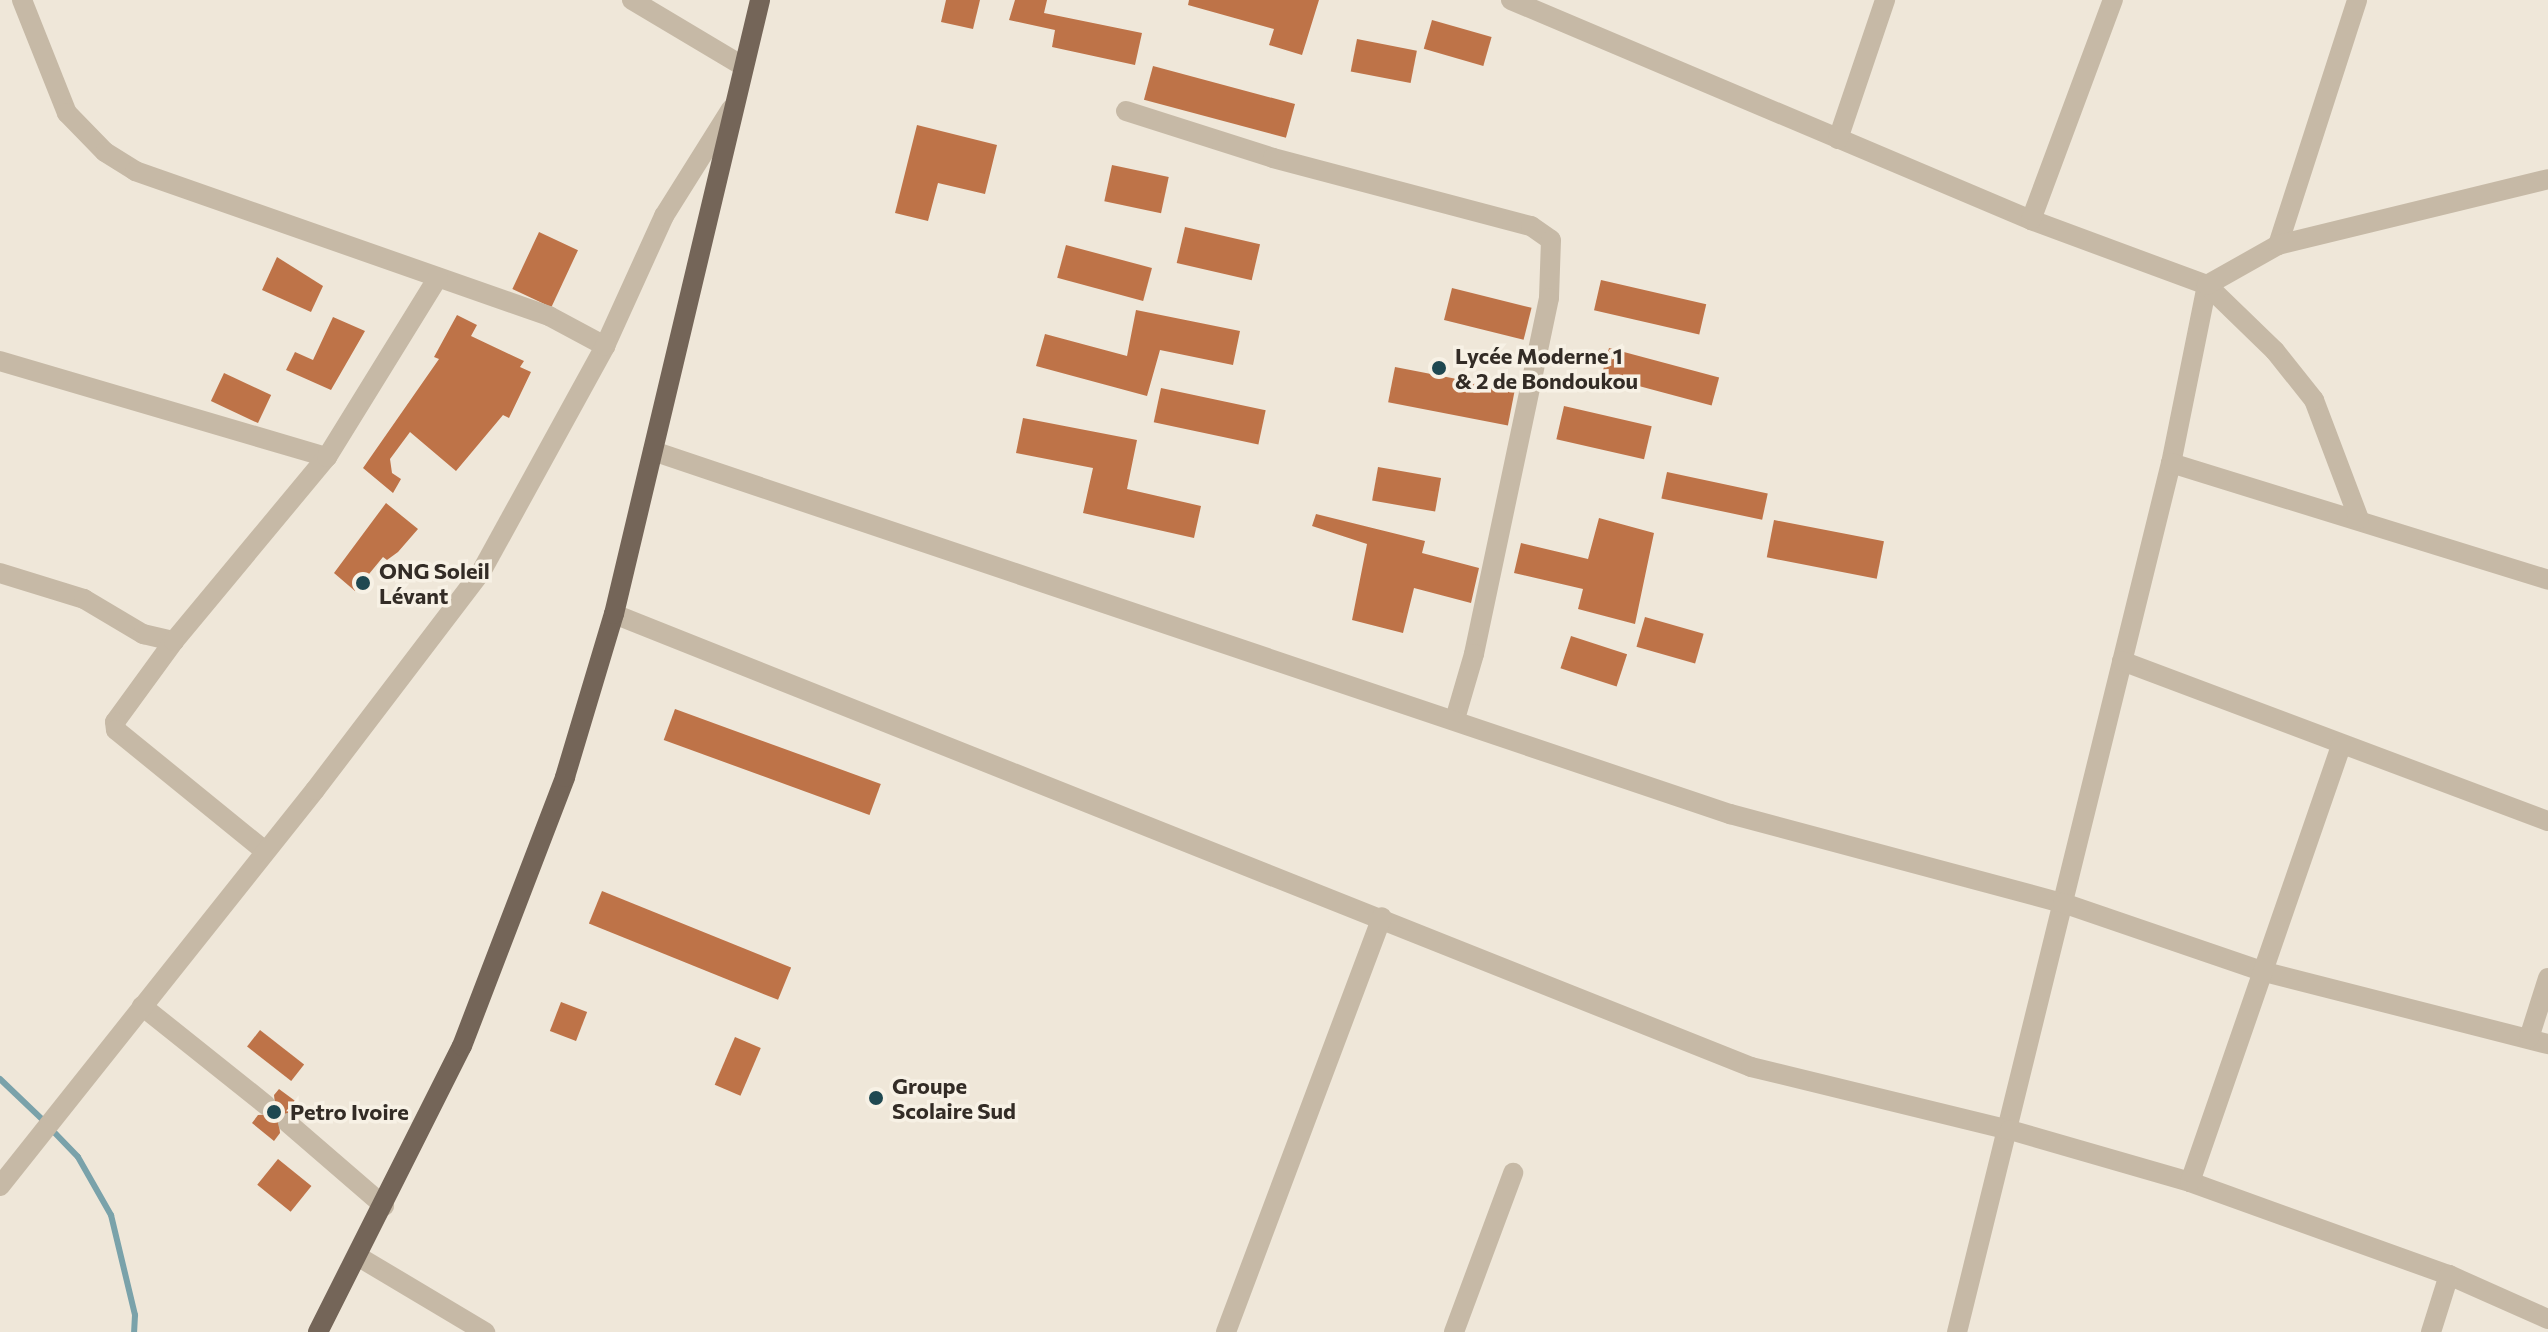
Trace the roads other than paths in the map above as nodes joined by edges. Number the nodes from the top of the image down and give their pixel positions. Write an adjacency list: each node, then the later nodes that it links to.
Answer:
1 (22, 0): 15 (street)
2 (632, 0): 8 (street)
3 (760, 0): 8 (main road)
4 (1511, 0): 11 (street)
5 (1885, 0): 11 (street)
6 (2113, 0): 13 (street)
7 (2357, 0): 14 (street)
8 (741, 65): 9 (main road)
9 (731, 109): 17 (street); 19 (main road)
10 (1126, 111): 28 (street)
11 (1838, 139): 13 (street)
12 (2548, 179): 14 (street)
13 (2031, 220): 16 (street)
14 (2278, 245): 16 (street)
15 (438, 277): 17 (street); 20 (street)
16 (2207, 285): 21 (street); 22 (street)
17 (605, 346): 31 (street)
18 (0, 361): 20 (street)
19 (653, 451): 25 (main road); 28 (street)
20 (327, 457): 26 (street)
21 (2171, 463): 22 (street); 27 (street)
22 (2359, 519): 24 (street)
23 (0, 573): 26 (street)
24 (2548, 580)
25 (614, 614): 33 (street); 44 (main road)
26 (174, 641): 31 (street)
27 (2122, 661): 29 (street); 32 (street)
28 (1455, 719): 32 (street)
29 (2341, 746): 30 (street); 34 (street)
30 (2548, 821)
31 (265, 851): 36 (street)
32 (2063, 903): 34 (street); 40 (street)
33 (1382, 917): 40 (street); 50 (street)
34 (2265, 972): 37 (street); 42 (street)
35 (2548, 978): 37 (street)
36 (142, 1006): 38 (street); 43 (street)
37 (2539, 1041)
38 (266, 1105)
39 (288, 1123): 44 (street)
40 (2010, 1130): 42 (street); 52 (street)
41 (1513, 1173): 51 (street)
42 (2190, 1182): 46 (street)
43 (0, 1186)
44 (384, 1206): 45 (main road)
45 (359, 1257): 48 (main road); 49 (street)
46 (2449, 1275): 47 (street); 53 (street)
47 (2548, 1319)
48 (318, 1332)
49 (485, 1332)
50 (1226, 1332)
51 (1454, 1332)
52 (1957, 1332)
53 (2431, 1332)

